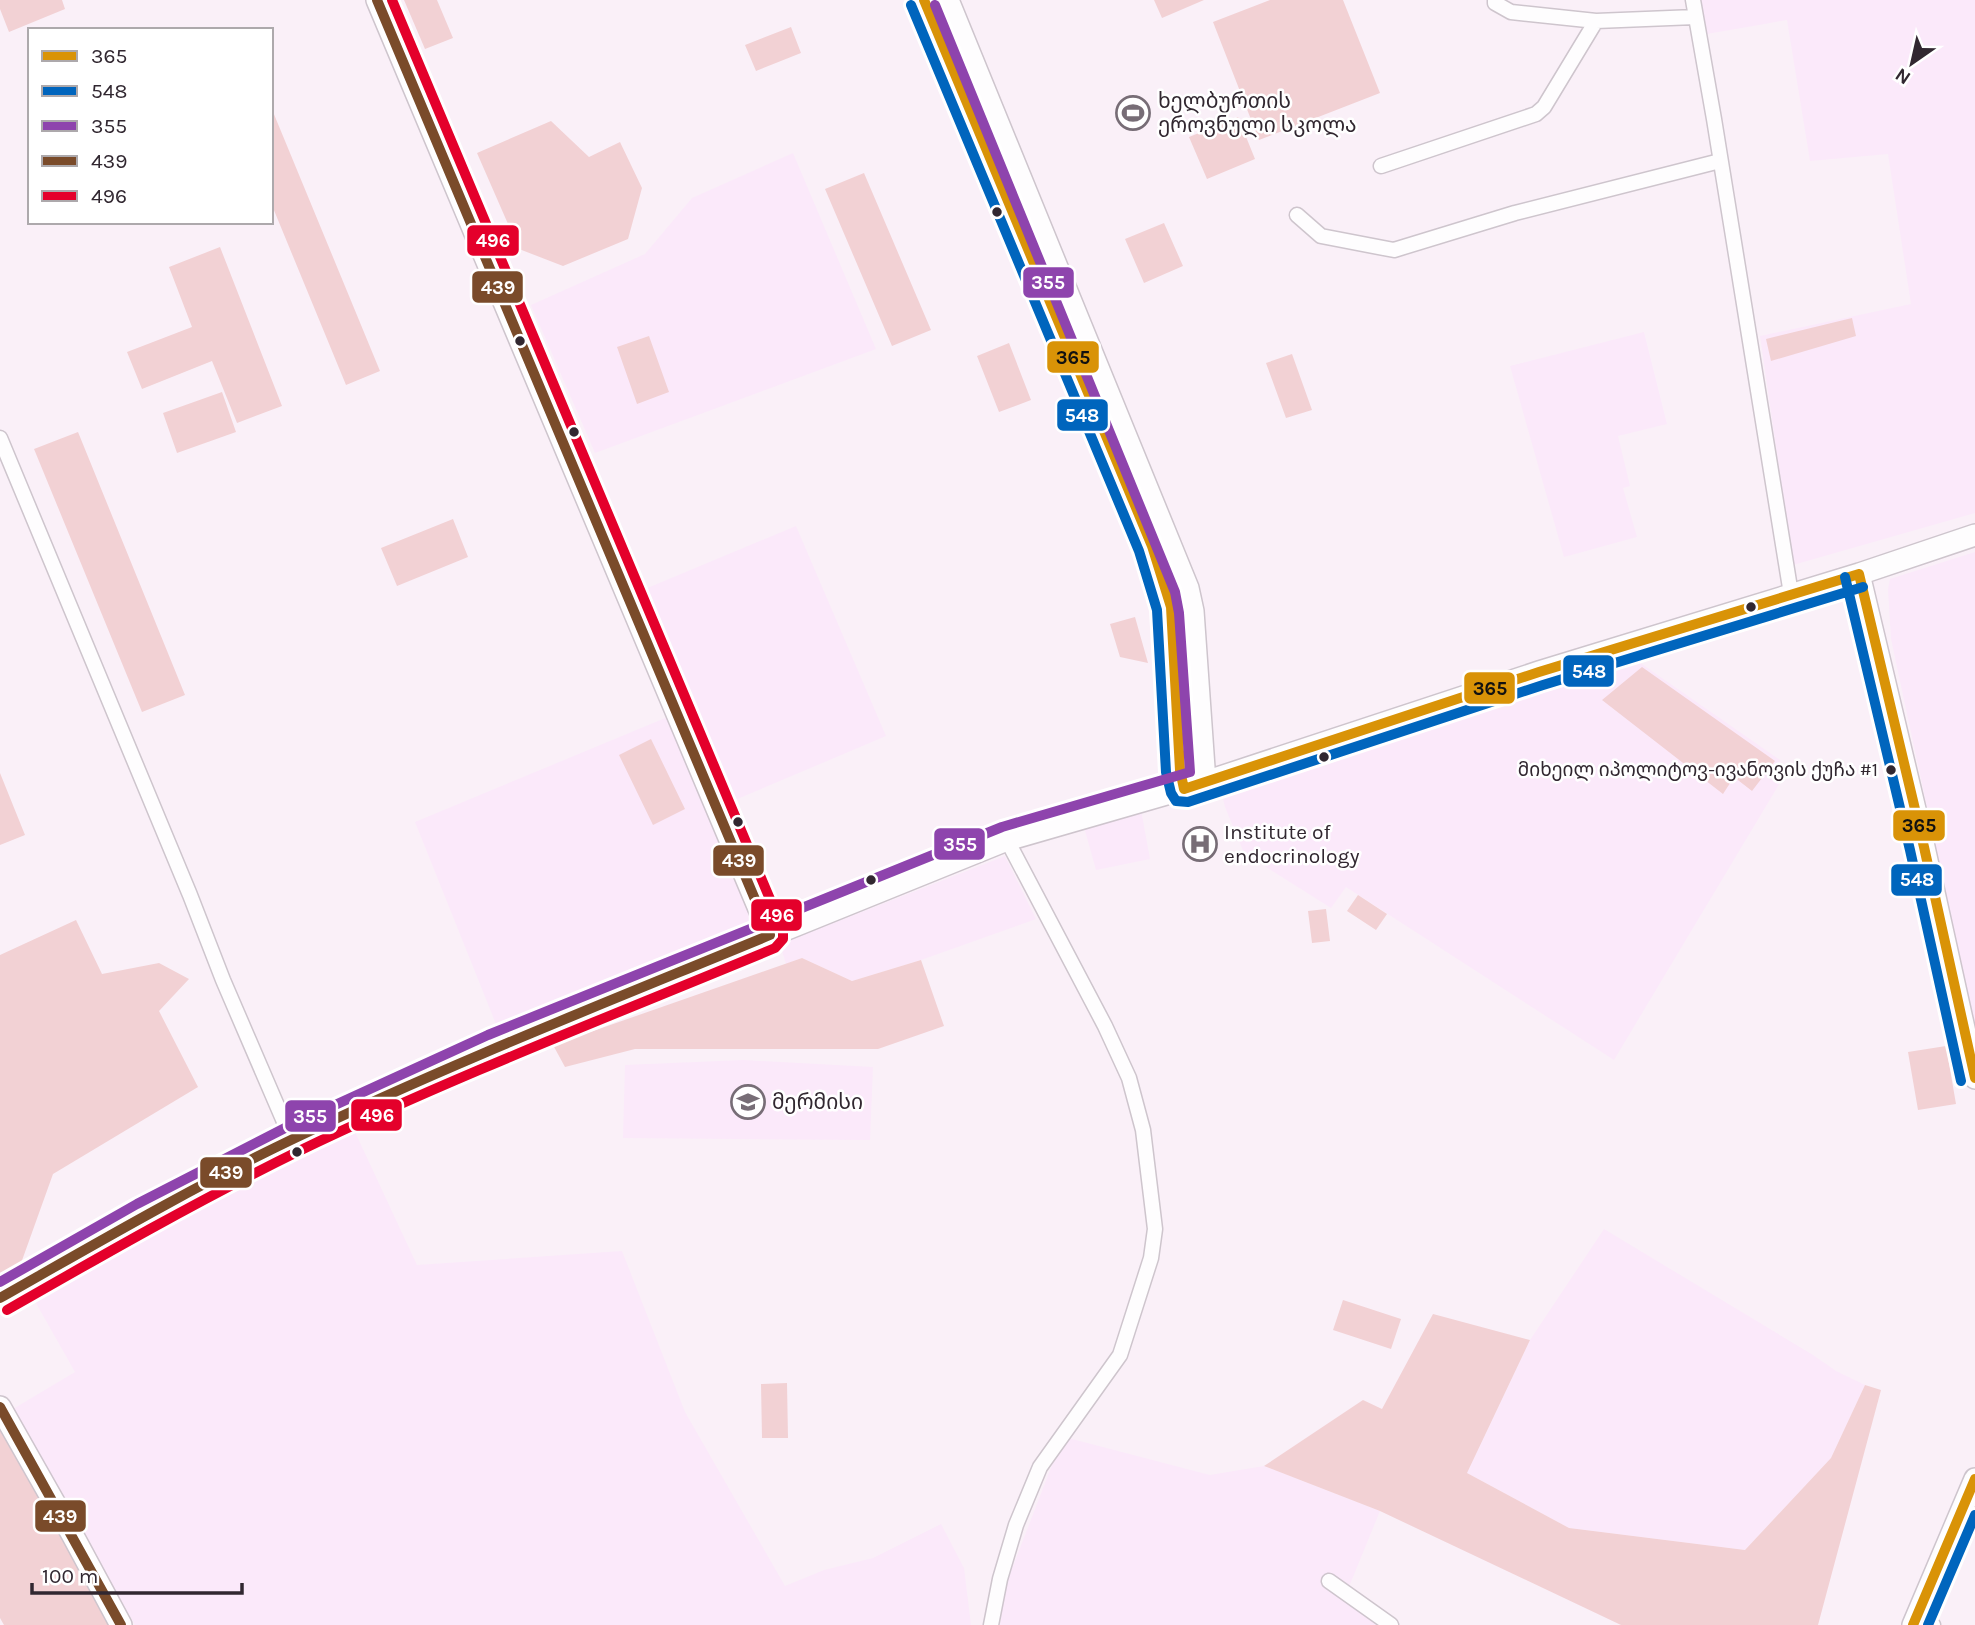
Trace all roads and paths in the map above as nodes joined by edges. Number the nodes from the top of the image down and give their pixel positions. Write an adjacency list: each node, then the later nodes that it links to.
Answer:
1 (377, 0): 22 (main road)
2 (924, 0): 8 (main road)
3 (948, 0): 8 (main road)
4 (1494, 0): 7 (street)
5 (1693, 0): 6 (street)
6 (1695, 18): 7 (street); 9 (street)
7 (1596, 21): 10 (street)
8 (973, 88): 14 (main road)
9 (1720, 161): 11 (street); 16 (street)
10 (1381, 166)
11 (1297, 215)
12 (0, 438): 24 (street)
13 (1975, 535): 15 (main road)
14 (1160, 542): 17 (main road); 18 (main road)
15 (1859, 574): 16 (main road); 23 (main road)
16 (1791, 594): 19 (main road)
17 (1198, 704): 18 (main road); 19 (main road)
18 (1177, 705): 20 (main road)
19 (1205, 782): 20 (main road)
20 (1184, 789): 21 (main road)
21 (1007, 840): 22 (main road); 31 (street)
22 (770, 935): 24 (main road)
23 (1975, 1079)
24 (293, 1139): 25 (main road)
25 (0, 1298)
26 (0, 1407): 30 (main road)
27 (1975, 1479): 29 (main road)
28 (1329, 1581): 32 (street)
29 (1920, 1623)
30 (121, 1625)
31 (990, 1625)
32 (1391, 1625)

